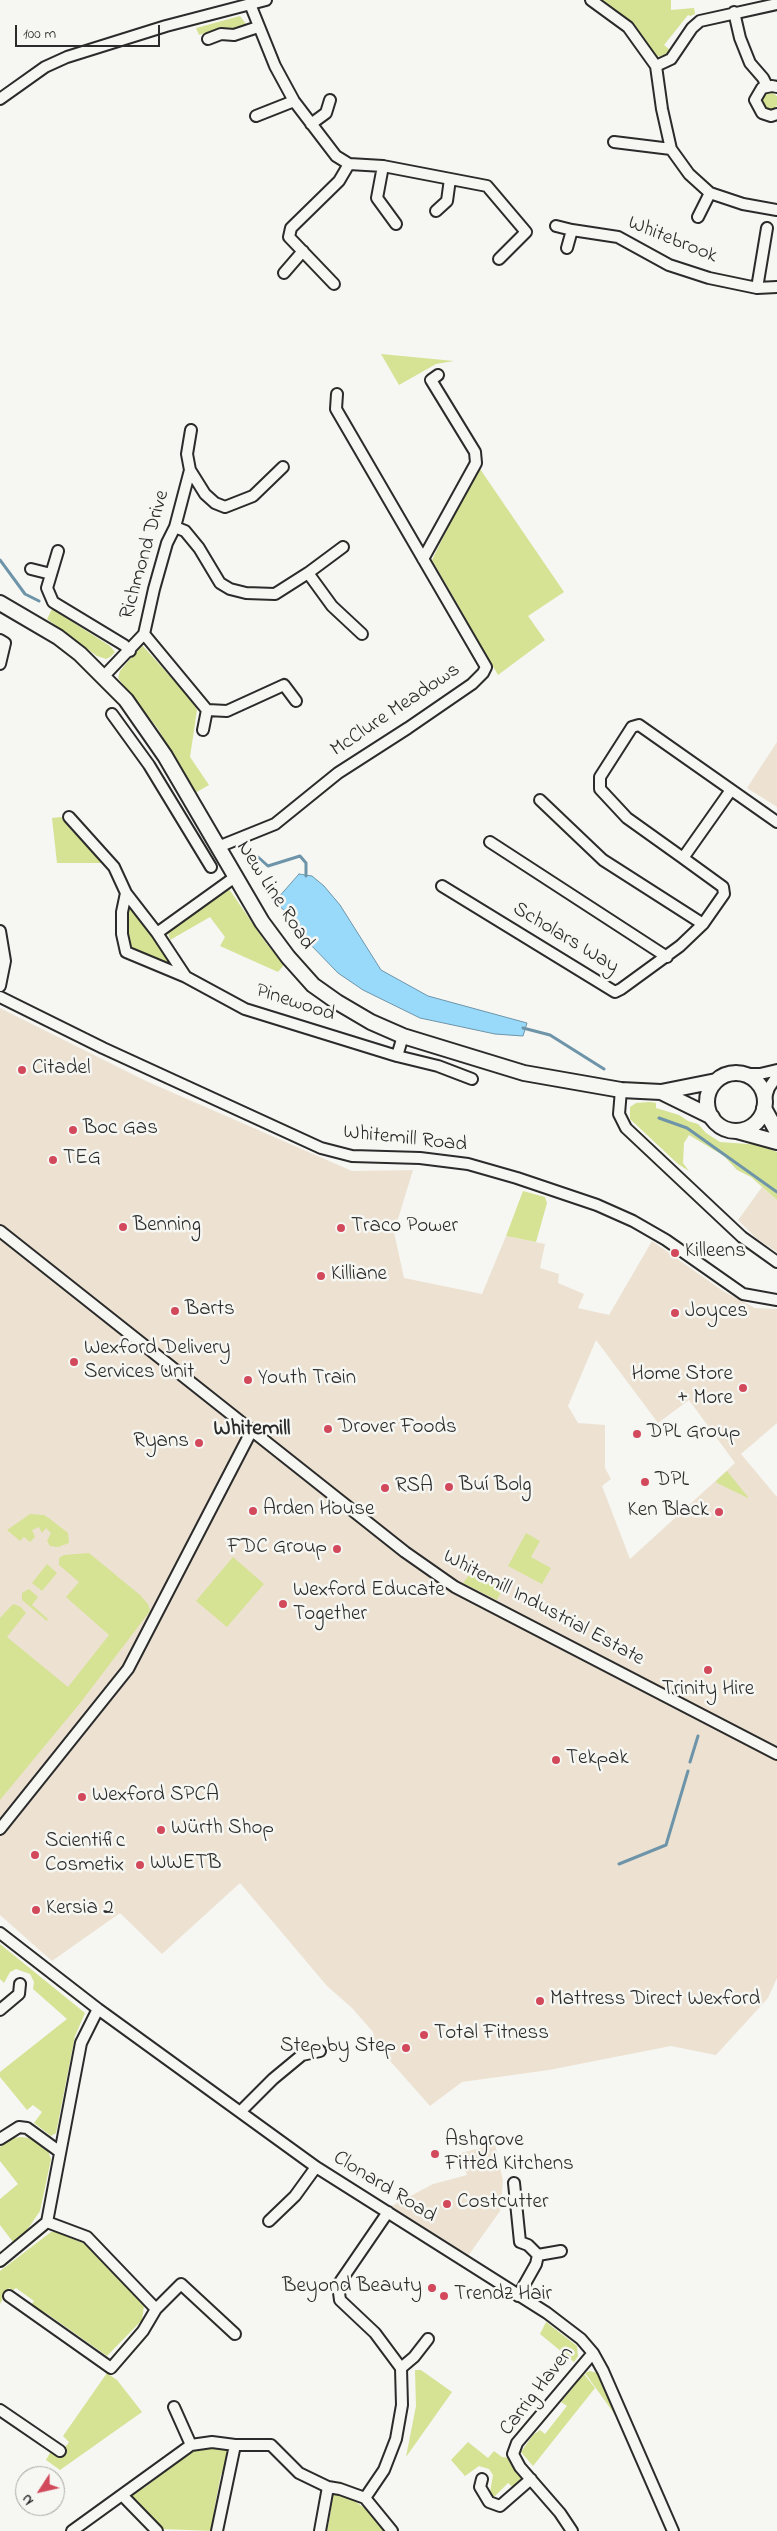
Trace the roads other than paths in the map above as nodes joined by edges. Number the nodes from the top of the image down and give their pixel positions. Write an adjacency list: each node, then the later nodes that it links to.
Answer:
1 (266, 0): 3 (street)
2 (591, 0): 8 (street)
3 (250, 4): 6 (street); 10 (street)
4 (777, 4): 5 (street)
5 (734, 12): 8 (street); 9 (street)
6 (258, 27): 7 (street); 12 (street)
7 (208, 39)
8 (656, 66): 17 (street)
9 (772, 87): 13 (street)
10 (0, 99)
11 (330, 100): 15 (street)
12 (294, 101): 14 (street); 15 (street)
13 (777, 114)
14 (256, 116)
15 (311, 124): 18 (street)
16 (614, 142): 17 (street)
17 (671, 149): 21 (street)
18 (350, 164): 19 (street); 30 (street)
19 (383, 166): 20 (street); 25 (street)
20 (450, 179): 23 (street); 31 (street)
21 (710, 193): 22 (street); 24 (street, Whitebrook)
22 (777, 210)
23 (436, 211)
24 (698, 217)
25 (396, 224)
26 (556, 226): 28 (street, Whitebrook)
27 (767, 228): 35 (street)
28 (572, 230): 29 (street); 35 (street, Whitebrook)
29 (567, 248)
30 (303, 251): 32 (street); 33 (street)
31 (499, 259)
32 (284, 273)
33 (334, 284)
34 (777, 287): 35 (street, Whitebrook)
35 (757, 288)
36 (438, 375): 44 (street)
37 (337, 394): 44 (street, McClure Meadows)
38 (191, 430): 40 (street, Richmond Drive)
39 (283, 467): 40 (street)
40 (190, 470): 41 (street, Richmond Drive)
41 (176, 527): 46 (street); 49 (street, Richmond Drive)
42 (343, 547): 46 (street)
43 (58, 551): 47 (street)
44 (423, 560): 66 (street, McClure Meadows)
45 (31, 569): 47 (street)
46 (308, 573): 50 (street)
47 (51, 574): 52 (street)
48 (0, 603): 54 (main road, New Line Road)
49 (144, 634): 52 (street, Richmond Drive); 56 (street)
50 (362, 634)
51 (0, 640): 53 (street)
52 (130, 651): 54 (street, Richmond Drive)
53 (0, 664)
54 (104, 676): 59 (main road, New Line Road)
55 (296, 701): 56 (street)
56 (207, 710): 58 (street)
57 (112, 714): 60 (street)
58 (203, 730)
59 (165, 756): 60 (street); 66 (main road, New Line Road)
60 (149, 765): 68 (street)
61 (731, 790): 64 (street); 67 (street); 67 (street, Scholars Way)
62 (540, 800): 72 (street)
63 (69, 817): 71 (street, Pinewood)
64 (777, 822)
65 (490, 842): 75 (street, Scholars Way)
66 (218, 847): 69 (main road, New Line Road)
67 (683, 858): 72 (street, Scholars Way)
68 (211, 868)
69 (235, 877): 74 (street); 79 (main road, New Line Road)
70 (442, 886): 75 (street, Scholars Way)
71 (126, 893): 74 (street, Pinewood); 76 (street, Pinewood)
72 (703, 924): 75 (street, Scholars Way)
73 (0, 930): 77 (street)
74 (157, 933): 76 (street, Pinewood)
75 (667, 957)
76 (186, 977): 80 (street, Pinewood)
77 (0, 986)
78 (0, 997): 95 (street, Whitemill Road)
79 (403, 1036): 80 (street); 86 (main road, New Line Road)
80 (397, 1056): 84 (street, Pinewood)
81 (777, 1070): 82 (street)
82 (742, 1074): 85 (main road); 88 (main road)
83 (777, 1076): 88 (street)
84 (472, 1079)
85 (716, 1082): 87 (main road, New Line Road); 89 (main road)
86 (621, 1090): 87 (main road, New Line Road); 94 (street)
87 (661, 1092): 89 (main road, New Line Road)
88 (765, 1104): 90 (main road); 91 (main road)
89 (712, 1117): 90 (main road)
90 (737, 1131): 92 (main road)
91 (777, 1132)
92 (777, 1142)
93 (0, 1231): 96 (street, Whitemill Industrial Estate)
94 (777, 1262)
95 (777, 1300)
96 (252, 1430): 97 (street, Whitemill Industrial Estate); 98 (street)
97 (777, 1754)
98 (0, 1829)
99 (0, 1933): 101 (street, Clonard Road)
100 (20, 1984): 102 (street)
101 (98, 2009): 104 (street, Clonard Road); 106 (street)
102 (0, 2010)
103 (320, 2051): 104 (street)
104 (241, 2111): 107 (street, Clonard Road)
105 (0, 2139): 106 (street)
106 (60, 2152): 111 (street)
107 (316, 2168): 109 (street, Clonard Road); 110 (street)
108 (514, 2183): 113 (street)
109 (388, 2212): 116 (street, Clonard Road); 121 (street)
110 (268, 2221)
111 (47, 2222): 114 (street); 117 (street)
112 (562, 2251): 113 (street)
113 (538, 2255): 116 (street)
114 (0, 2261)
115 (9, 2296): 117 (street)
116 (518, 2296): 120 (street, Clonard Road)
117 (156, 2309): 118 (street)
118 (234, 2334)
119 (428, 2340): 121 (street)
120 (593, 2353): 128 (street, Carrig Haven); 138 (street, Clonard Road)
121 (401, 2368): 131 (street)
122 (174, 2407): 124 (street)
123 (0, 2410): 126 (street)
124 (192, 2445): 125 (street); 130 (street)
125 (235, 2445): 129 (street); 134 (street)
126 (60, 2451)
127 (482, 2479): 128 (street)
128 (531, 2479): 137 (street, Carrig Haven)
129 (328, 2487): 131 (street); 135 (street)
130 (122, 2495): 132 (street); 133 (street)
131 (365, 2498): 136 (street)
132 (72, 2531)
133 (158, 2531)
134 (217, 2531)
135 (320, 2531)
136 (392, 2531)
137 (572, 2531)
138 (673, 2531)

